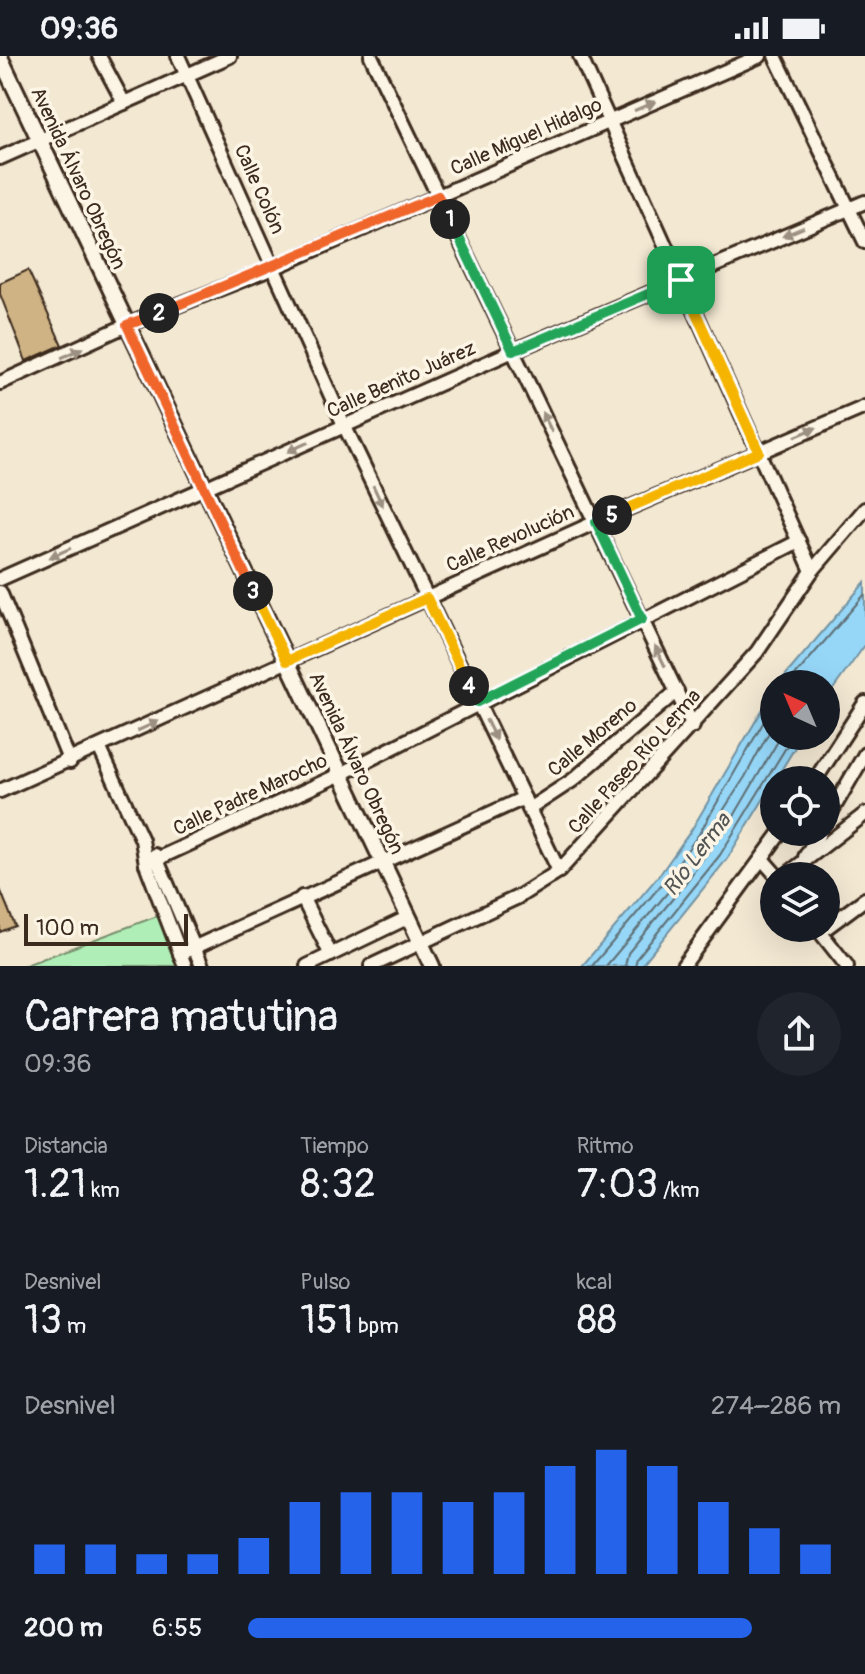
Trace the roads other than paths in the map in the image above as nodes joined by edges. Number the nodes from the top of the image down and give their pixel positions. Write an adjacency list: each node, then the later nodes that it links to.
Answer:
1 (99, 56): 10 (street)
2 (178, 56): 9 (street, Calle Colón)
3 (230, 56): 9 (street)
4 (371, 56): 14 (street)
5 (580, 56): 11 (street)
6 (760, 56): 11 (street, Calle Miguel Hidalgo, one-way to 6)
7 (775, 56): 16 (street)
8 (0, 57): 12 (main road, Avenida Álvaro Obregón)
9 (187, 75): 10 (street); 18 (street, Calle Colón)
10 (124, 103): 12 (street)
11 (609, 121): 14 (street, Calle Miguel Hidalgo); 19 (street)
12 (39, 141): 13 (street); 20 (main road, Avenida Álvaro Obregón)
13 (0, 158)
14 (438, 196): 18 (street, Calle Miguel Hidalgo); 21 (street)
15 (865, 202): 16 (street, Calle Benito Juárez)
16 (849, 209): 17 (street); 19 (street, Calle Benito Juárez, one-way to 19)
17 (865, 242)
18 (273, 268): 20 (street, Calle Miguel Hidalgo); 24 (street, Calle Colón)
19 (681, 280): 21 (street, Calle Benito Juárez); 25 (street)
20 (127, 325): 22 (street, Calle Miguel Hidalgo, one-way to 20); 26 (main road, Avenida Álvaro Obregón)
21 (513, 351): 24 (street, Calle Benito Juárez); 28 (street, one-way to 21)
22 (0, 383)
23 (865, 407): 25 (street, Calle Revolución, one-way to 23)
24 (344, 425): 26 (street, Calle Benito Juárez, one-way to 26); 33 (street, Calle Colón, one-way to 33)
25 (759, 452): 28 (street, Calle Revolución); 29 (street)
26 (205, 490): 31 (street, Calle Benito Juárez, one-way to 31); 35 (main road, Avenida Álvaro Obregón)
27 (865, 509): 30 (street, Calle Paseo Río Lerma)
28 (596, 522): 33 (street, Calle Revolución); 34 (street)
29 (799, 541): 30 (street); 34 (street, Calle Padre Marocho)
30 (812, 571): 39 (street, Calle Paseo Río Lerma)
31 (0, 579)
32 (0, 592): 42 (street)
33 (427, 598): 35 (street, Calle Revolución); 37 (street, Calle Colón)
34 (642, 619): 36 (street, one-way to 34); 37 (street, Calle Padre Marocho)
35 (287, 661): 40 (street, Calle Revolución, one-way to 35); 44 (main road, Avenida Álvaro Obregón)
36 (677, 691): 39 (street); 47 (street, Calle Moreno)
37 (477, 702): 44 (street, Calle Padre Marocho); 47 (street, Calle Colón, one-way to 47)
38 (865, 703): 43 (street)
39 (693, 726): 56 (street, Calle Paseo Río Lerma)
40 (100, 749): 42 (street, Calle Revolución); 49 (street)
41 (865, 754): 46 (street)
42 (70, 762): 45 (street, Calle Revolución)
43 (824, 766)
44 (341, 774): 51 (street, Calle Padre Marocho); 52 (main road, Avenida Álvaro Obregón)
45 (1, 787)
46 (840, 797)
47 (527, 804): 52 (street, Calle Moreno); 56 (street, Calle Colón)
48 (865, 814): 54 (street)
49 (142, 840): 51 (street); 55 (street)
50 (772, 846): 53 (street)
51 (159, 858): 55 (street, Calle Padre Marocho); 63 (street)
52 (381, 860): 57 (street, Calle Moreno); 60 (main road, Avenida Álvaro Obregón)
53 (763, 860): 70 (street)
54 (803, 862)
55 (146, 864): 65 (street)
56 (559, 871): 62 (street, Calle Paseo Río Lerma)
57 (302, 897): 63 (street, Calle Moreno); 64 (street)
58 (865, 899): 59 (street)
59 (840, 916)
60 (409, 917): 62 (main road, Avenida Álvaro Obregón); 64 (street)
61 (831, 942): 71 (street)
62 (422, 944): 68 (street, Calle Paseo Río Lerma); 69 (main road, Avenida Álvaro Obregón)
63 (194, 947): 65 (street, Calle Moreno); 66 (street)
64 (331, 955): 67 (street)
65 (182, 960)
66 (202, 966)
67 (307, 966)
68 (371, 966)
69 (432, 966)
70 (683, 966)
71 (847, 966)

